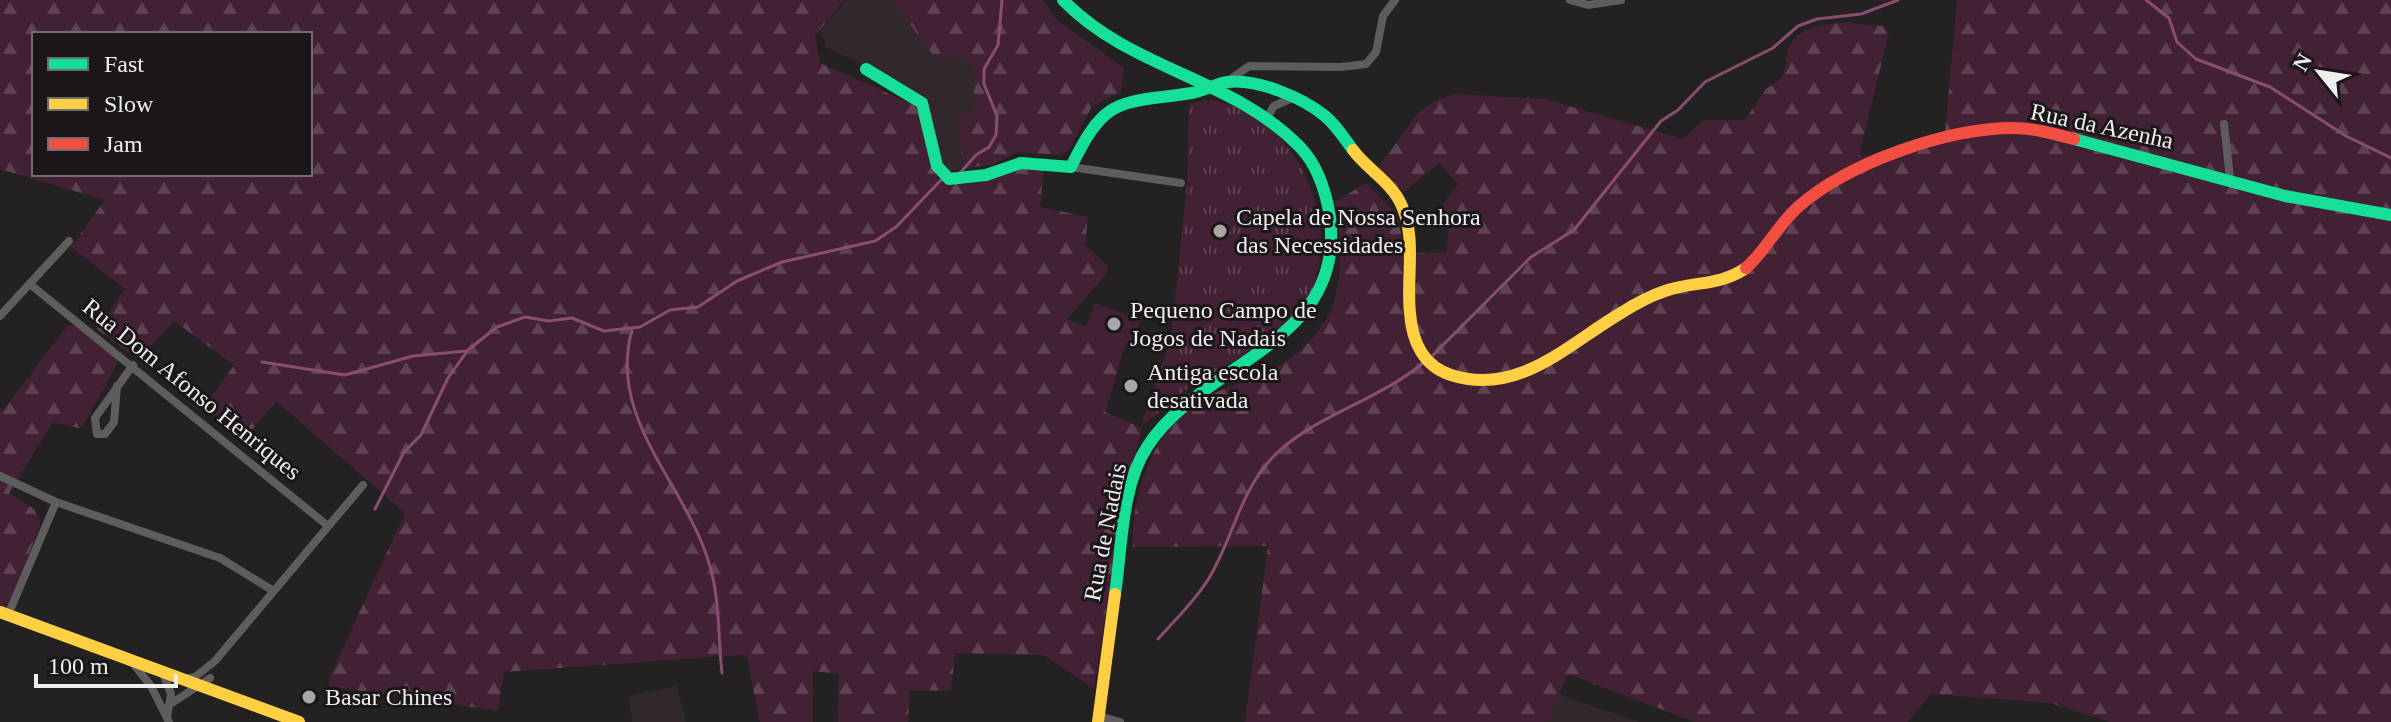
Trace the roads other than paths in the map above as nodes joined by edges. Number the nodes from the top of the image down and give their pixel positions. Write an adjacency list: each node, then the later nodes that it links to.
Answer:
1 (1063, 0): 7 (street, Rua de Nadais)
2 (1395, 0): 6 (street)
3 (1570, 0): 4 (street)
4 (1621, 0)
5 (866, 69): 11 (street)
6 (1228, 81): 7 (street); 8 (street, Rua da Azenha)
7 (1211, 89): 9 (street, Rua de Nadais); 11 (street)
8 (1290, 99): 9 (street); 12 (street, Rua da Azenha)
9 (1268, 116): 31 (street, Rua de Nadais)
10 (2224, 124): 12 (street)
11 (1071, 167): 13 (street)
12 (2230, 178): 14 (street, Rua da Azenha)
13 (1181, 183)
14 (2391, 215)
15 (69, 241): 16 (street)
16 (31, 285): 17 (street); 18 (street, Rua Dom Afonso Henriques)
17 (0, 316)
18 (133, 365): 19 (street); 23 (street, Rua Dom Afonso Henriques)
19 (117, 386): 19 (street)
20 (0, 476): 22 (street)
21 (363, 485): 23 (street)
22 (56, 502): 24 (street); 25 (street)
23 (328, 526): 24 (street)
24 (272, 590): 28 (street)
25 (4, 613): 26 (street)
26 (129, 659): 27 (street); 29 (street)
27 (171, 675): 28 (street); 29 (street); 30 (street)
28 (205, 681): 30 (street); 33 (street)
29 (156, 698): 32 (street)
30 (172, 703): 32 (street)
31 (1098, 719): 34 (street)
32 (168, 720)
33 (299, 722)
34 (1120, 722)

